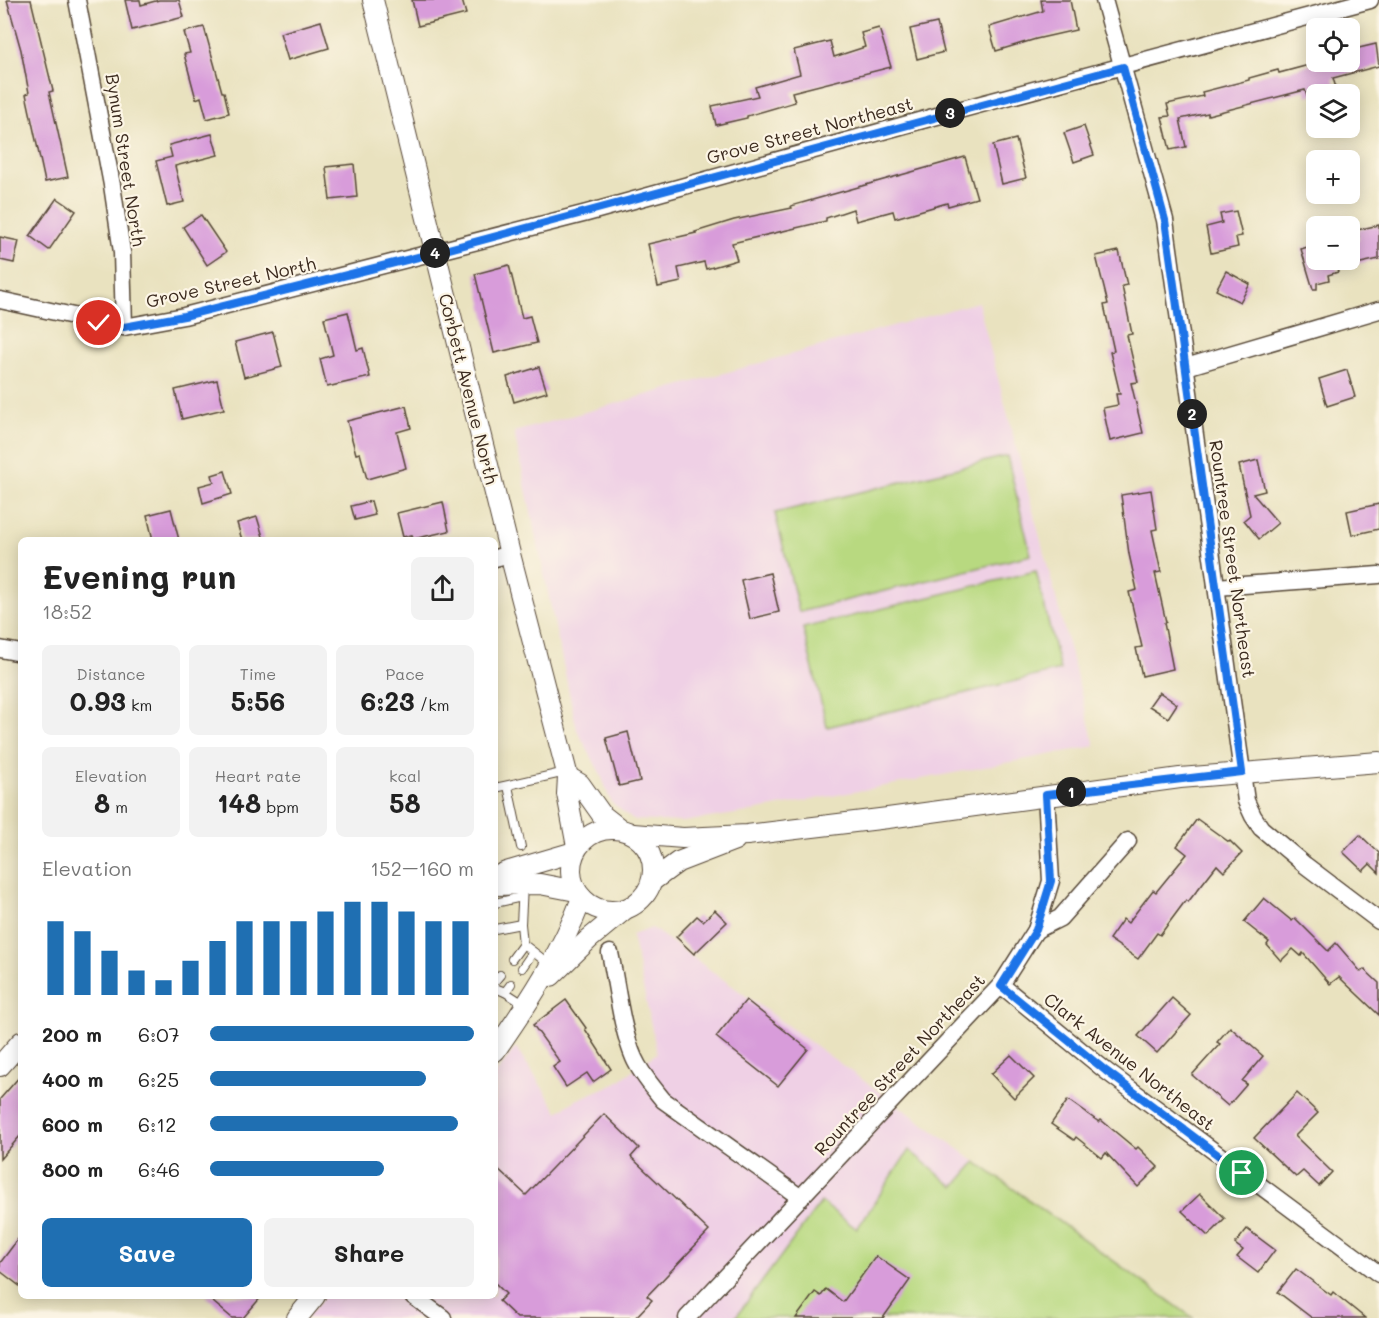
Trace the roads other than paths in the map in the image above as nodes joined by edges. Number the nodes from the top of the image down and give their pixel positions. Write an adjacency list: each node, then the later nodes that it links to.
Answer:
1 (77, 0): 9 (street, Bynum Street North)
2 (373, 0): 6 (street, Corbett Avenue North)
3 (1104, 0): 5 (street, Rountree Street Northeast)
4 (1370, 0): 5 (street, Grove Street Northeast)
5 (1123, 67): 6 (street, Grove Street Northeast); 10 (street, Rountree Street Northeast)
6 (434, 253): 9 (street, Grove Street North); 11 (street, Corbett Avenue North)
7 (0, 300): 9 (street, Grove Street North)
8 (1379, 310): 10 (street)
9 (124, 327)
10 (1186, 367): 15 (street, Rountree Street Northeast)
11 (498, 537)
12 (498, 538): 13 (street, Corbett Avenue North)
13 (502, 556): 20 (street, Corbett Avenue North)
14 (1379, 575): 15 (street)
15 (1216, 587): 19 (street, Rountree Street Northeast)
16 (0, 649): 17 (street)
17 (18, 652)
18 (1379, 762): 19 (street)
19 (1242, 772): 23 (street); 36 (street, Rountree Street Northeast)
20 (568, 775): 21 (lane); 24 (street); 28 (street, Corbett Avenue North)
21 (508, 786): 22 (lane); 27 (lane)
22 (498, 788)
23 (1046, 795): 25 (street); 39 (street, Rountree Street Northeast)
24 (627, 832): 25 (street); 28 (street); 30 (street)
25 (747, 835): 30 (street)
26 (1128, 841): 39 (street)
27 (521, 847)
28 (576, 849): 29 (street); 33 (street)
29 (498, 876)
30 (652, 881): 35 (street)
31 (498, 886): 32 (street)
32 (522, 891): 33 (street); 34 (lane); 37 (lane)
33 (579, 895): 35 (street); 44 (street)
34 (498, 902)
35 (624, 910): 48 (street)
36 (1379, 921)
37 (521, 924): 38 (lane); 40 (lane)
38 (498, 928)
39 (1036, 930): 47 (street, Rountree Street Northeast)
40 (523, 944): 41 (lane); 43 (lane)
41 (533, 951): 44 (lane); 45 (lane)
42 (610, 953): 55 (street)
43 (512, 959)
44 (550, 965): 48 (street)
45 (522, 968)
46 (511, 984): 50 (lane)
47 (1001, 986): 55 (street, Rountree Street Northeast); 56 (street, Clark Avenue Northeast)
48 (538, 988): 51 (street)
49 (498, 989): 50 (lane)
50 (505, 992): 51 (lane)
51 (526, 1006): 53 (street)
52 (18, 1045): 54 (street)
53 (498, 1047)
54 (0, 1066)
55 (801, 1198): 61 (street, Rountree Street Northeast)
56 (1379, 1274)
57 (313, 1299): 59 (street)
58 (417, 1299): 60 (street)
59 (297, 1318)
60 (443, 1318)
61 (687, 1318)

